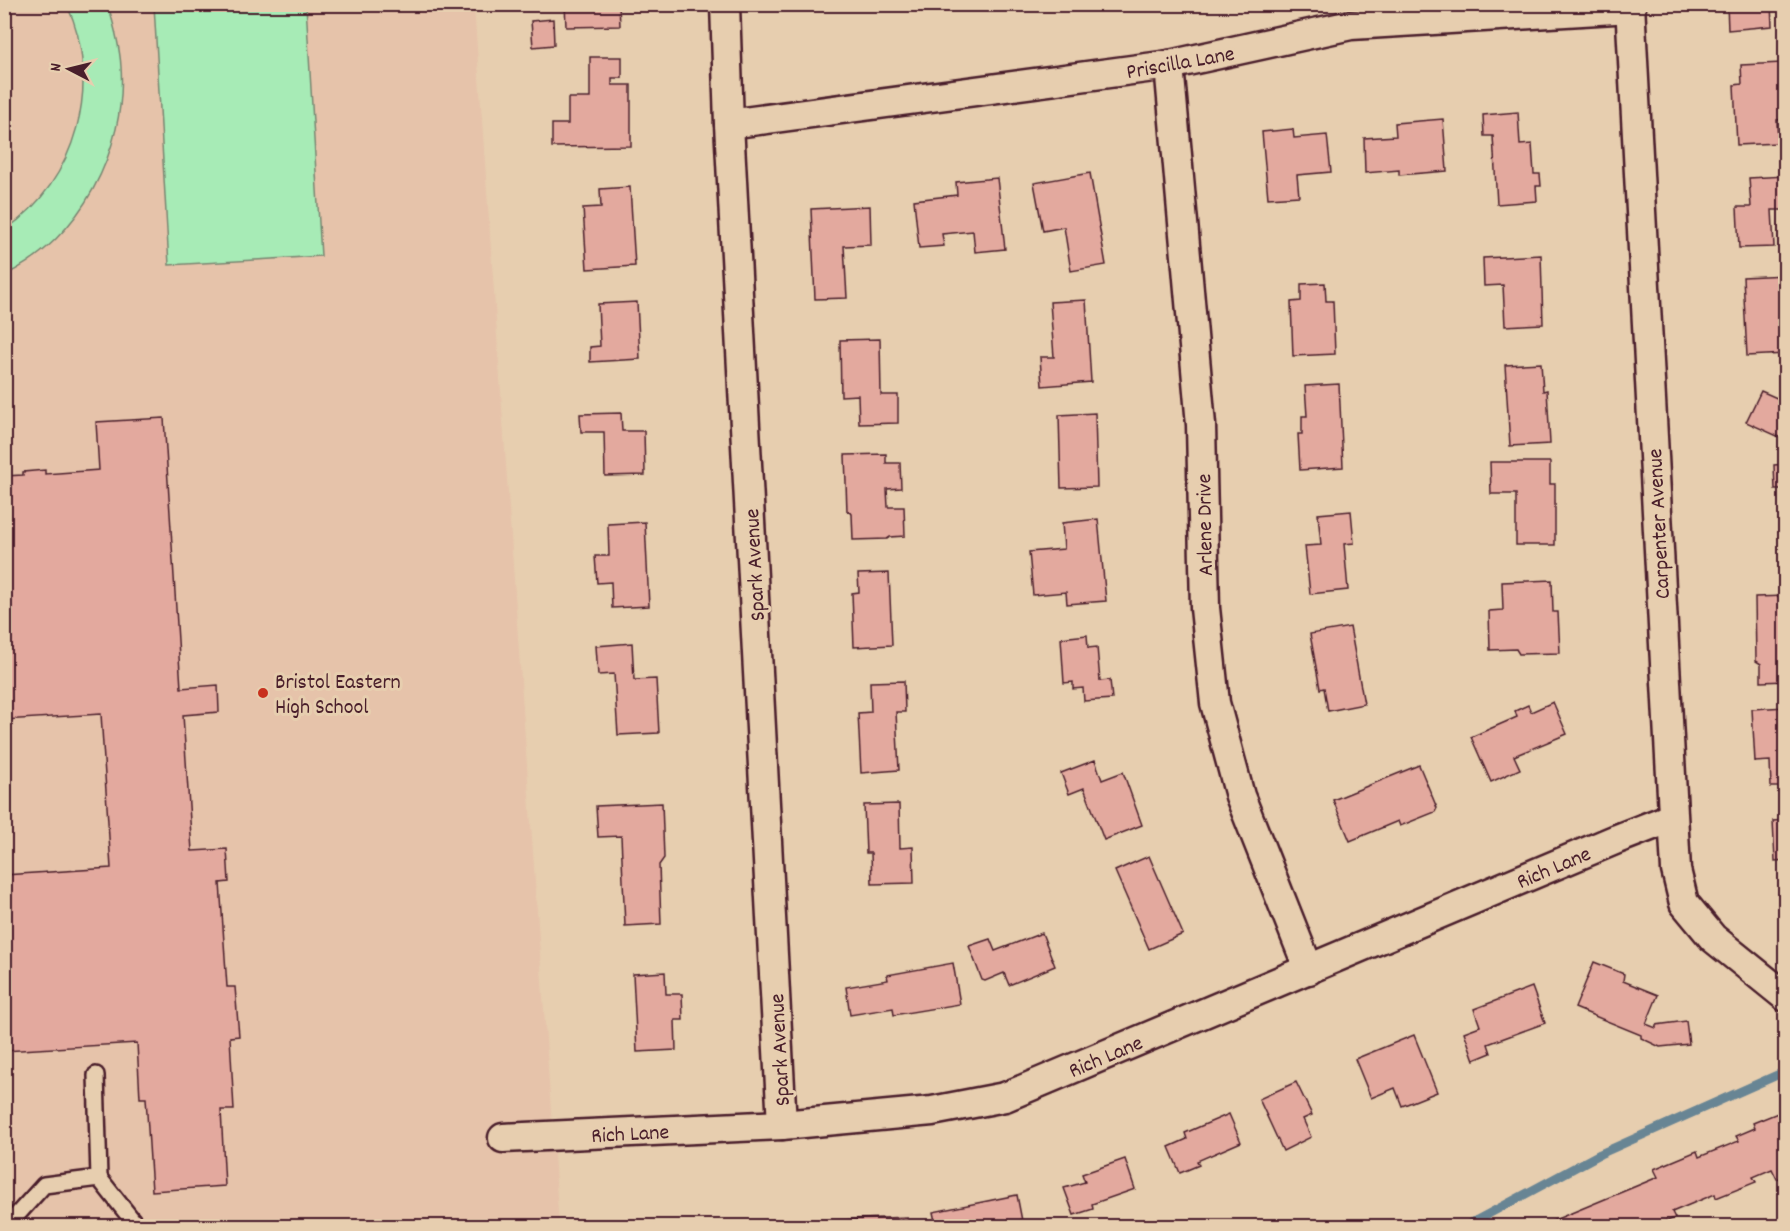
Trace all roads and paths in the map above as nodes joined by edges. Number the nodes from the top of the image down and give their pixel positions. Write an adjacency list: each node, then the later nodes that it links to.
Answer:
1 (725, 4): 4 (street, Spark Avenue)
2 (1630, 6): 3 (street, Priscilla Lane); 5 (street, Carpenter Avenue)
3 (1169, 65): 4 (street, Priscilla Lane); 6 (street, Arlene Drive)
4 (729, 124): 9 (street, Spark Avenue)
5 (1671, 818): 6 (street, Rich Lane); 7 (street, Carpenter Avenue)
6 (1309, 970): 9 (street, Rich Lane)
7 (1785, 997)
8 (96, 1075): 11 (lane)
9 (782, 1125): 10 (street, Rich Lane)
10 (502, 1138)
11 (99, 1179): 12 (lane); 13 (lane)
12 (7, 1227)
13 (137, 1227)

